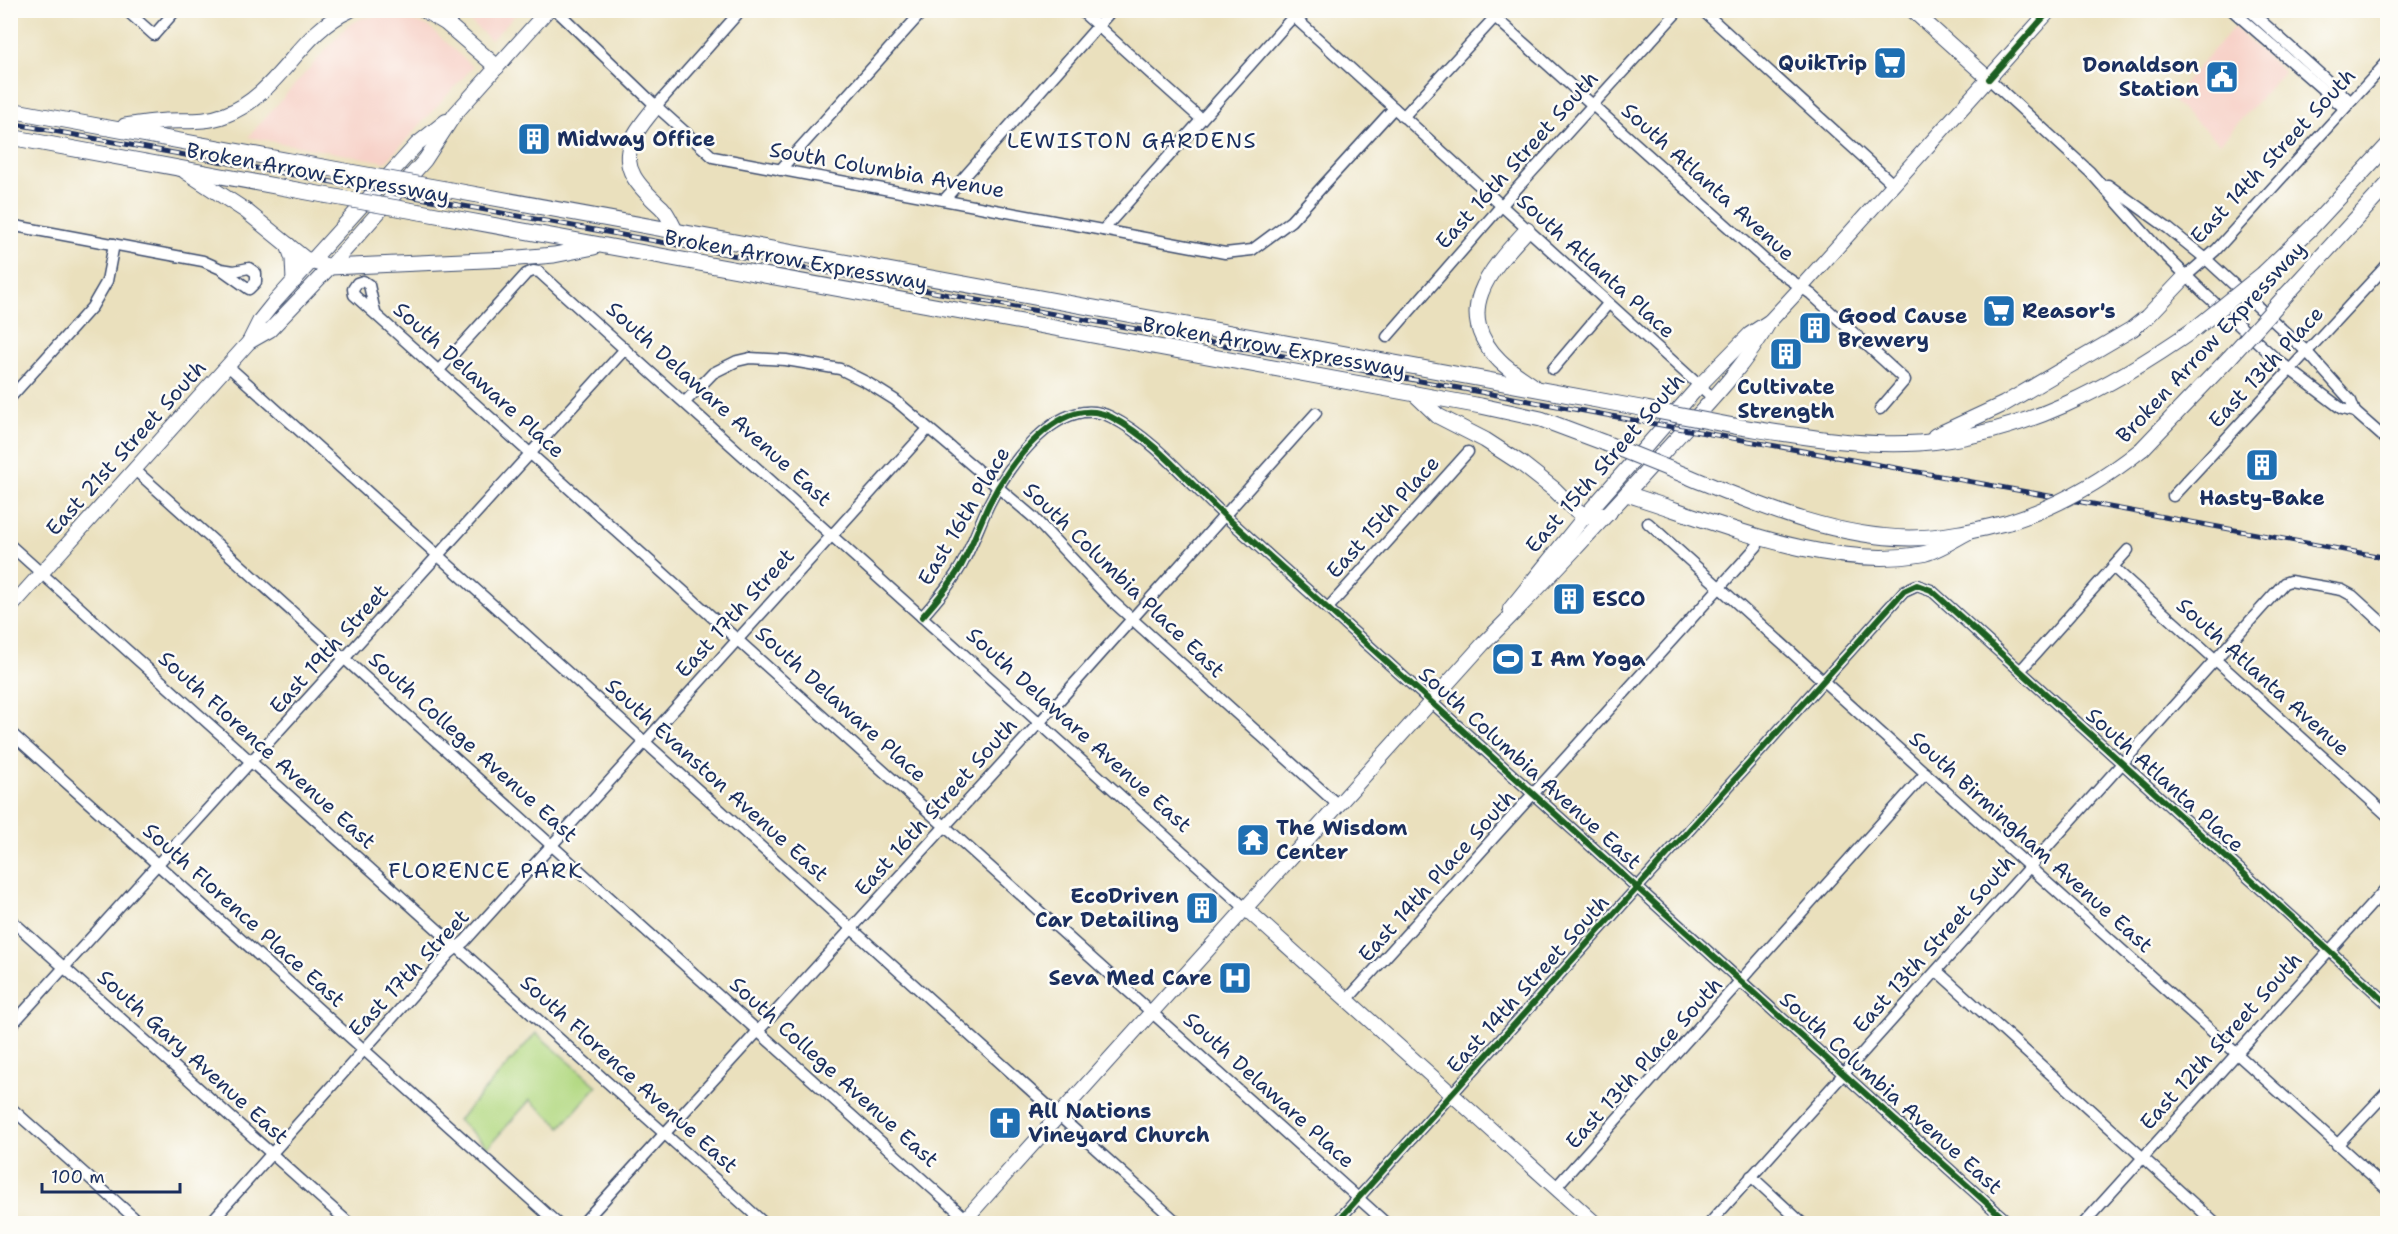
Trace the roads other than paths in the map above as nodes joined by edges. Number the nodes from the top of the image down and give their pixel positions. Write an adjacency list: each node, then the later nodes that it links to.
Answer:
1 (126, 10): 2 (street)
2 (176, 10)
3 (350, 10): 31 (highway)
4 (424, 10): 21 (highway)
5 (548, 10): 21 (main road, East 21st Street South)
6 (556, 10): 25 (street, South Columbia Avenue)
7 (741, 10): 25 (street)
8 (924, 10): 34 (street)
9 (1080, 10): 19 (street)
10 (1112, 10): 19 (street)
11 (1679, 10): 23 (street, East 16th Street South)
12 (1702, 10): 38 (street)
13 (1912, 10): 22 (main road)
14 (2050, 10): 22 (main road, East 15th Street South)
15 (2232, 10): 24 (street)
16 (2249, 10): 24 (street)
17 (1296, 14): 26 (street, South Atlanta Place); 30 (street)
18 (1491, 14): 23 (street, South Atlanta Avenue); 29 (street)
19 (1098, 26): 30 (street); 39 (street)
20 (2388, 61): 24 (street, East 14th Street South)
21 (497, 67): 28 (main road, East 21st Street South)
22 (1989, 79): 36 (street); 38 (main road, East 15th Street South)
23 (1593, 104): 40 (street, East 16th Street South); 55 (street, South Atlanta Avenue)
24 (2347, 105): 48 (street, East 14th Street South)
25 (656, 106): 34 (street, South Columbia Avenue); 44 (highway)
26 (1394, 108): 29 (street, South Atlanta Place); 42 (street, South Columbia Avenue)
27 (10, 110): 31 (highway, Broken Arrow Expressway)
28 (455, 114): 49 (main road, East 21st Street South); 51 (main road, East 21st Street South)
29 (1403, 117): 40 (street, South Atlanta Place)
30 (1201, 119): 42 (street)
31 (106, 128): 44 (highway, Broken Arrow Expressway, bridge)
32 (10, 137): 35 (highway, Broken Arrow Expressway)
33 (2388, 145): 79 (highway, Broken Arrow Expressway, bridge)
34 (780, 170): 39 (street, South Columbia Avenue)
35 (185, 171): 46 (highway); 47 (highway, Broken Arrow Expressway, bridge)
36 (2090, 172): 48 (street); 53 (street)
37 (2388, 184): 90 (highway, Broken Arrow Expressway, bridge)
38 (1894, 185): 55 (main road, East 15th Street South)
39 (944, 200): 42 (street, South Columbia Avenue)
40 (1501, 206): 43 (street, South Atlanta Place); 59 (street, East 16th Street South)
41 (10, 225): 45 (street)
42 (1102, 230)
43 (1527, 230): 56 (street, South Atlanta Place); 68 (highway)
44 (676, 232): 68 (highway, Broken Arrow Expressway)
45 (114, 243): 52 (street); 70 (street)
46 (288, 245): 49 (highway); 54 (highway)
47 (603, 246): 51 (highway); 69 (highway, Broken Arrow Expressway)
48 (2206, 260): 53 (street, East 14th Street South); 62 (street)
49 (312, 262): 51 (highway); 54 (main road, East 21st Street South)
50 (2388, 264): 62 (street, East 13th Place)
51 (330, 267): 60 (main road, East 21st Street South)
52 (221, 269)
53 (2186, 276): 64 (street); 79 (highway)
54 (294, 282): 60 (main road, East 21st Street South)
55 (1800, 288): 58 (main road, East 15th Street South); 73 (street, South Atlanta Avenue)
56 (1608, 304): 65 (street); 67 (street, South Atlanta Place)
57 (375, 312): 66 (street, South Delaware Place)
58 (1770, 321): 67 (main road, East 15th Street South); 71 (main road, East 15th Street South)
59 (1386, 337)
60 (249, 342): 63 (main road, East 21st Street South)
61 (625, 349): 66 (street, South Delaware Avenue East); 72 (street, South Delaware Avenue East); 81 (street, East 19th Street)
62 (2307, 352): 64 (street, East 13th Place); 74 (street)
63 (228, 366): 82 (main road, East 21st Street South); 95 (street, South Evanston Avenue East)
64 (2289, 368): 74 (street); 85 (street, East 13th Place)
65 (1553, 369)
66 (439, 370): 81 (street, South Delaware Place)
67 (1699, 386): 71 (street, South Atlanta Place); 88 (main road, East 15th Street South)
68 (1536, 389): 79 (highway, Broken Arrow Expressway, bridge)
69 (1415, 394): 88 (highway); 90 (highway, Broken Arrow Expressway, bridge)
70 (10, 398)
71 (1713, 398): 84 (main road, East 15th Street South)
72 (685, 402): 77 (street, South Columbia Place East); 91 (street, South Delaware Avenue East)
73 (1880, 409)
74 (2355, 412): 78 (street)
75 (1317, 413): 87 (street, East 16th Street South)
76 (1069, 416): 83 (street, East 16th Place); 87 (street, South Columbia Avenue East)
77 (928, 429): 83 (street, South Columbia Place East); 91 (street, East 17th Street)
78 (2388, 441)
79 (1917, 443)
80 (1468, 452): 101 (street, East 15th Place)
81 (531, 453): 95 (street, East 19th Street); 105 (street, South Delaware Place)
82 (135, 470): 97 (main road, East 21st Street South); 107 (street, South College Avenue East)
83 (998, 488): 102 (street, East 16th Place); 103 (street, South Columbia Place East)
84 (1627, 494): 86 (main road, East 15th Street South); 90 (highway)
85 (2173, 496)
86 (1609, 513): 88 (highway); 106 (main road, East 15th Street South)
87 (1225, 516): 101 (street, South Columbia Avenue East); 103 (street, East 16th Street South)
88 (1585, 516): 106 (main road, East 15th Street South)
89 (1648, 523): 99 (street, South Birmingham Avenue East)
90 (1968, 532)
91 (832, 535): 102 (street, South Delaware Avenue East); 105 (street, East 17th Street)
92 (10, 545): 97 (street, South Florence Avenue East)
93 (1756, 546): 99 (street, East 14th Place South)
94 (2128, 550): 96 (street)
95 (439, 557): 107 (street, East 19th Street); 114 (street, South Evanston Avenue East)
96 (2112, 567): 108 (street, South Atlanta Avenue); 109 (street)
97 (42, 573): 100 (main road, East 21st Street South); 115 (street, South Florence Avenue East)
98 (1917, 585): 109 (street, South Atlanta Place); 110 (street, East 14th Street South)
99 (1720, 586): 110 (street, South Birmingham Avenue East); 118 (street, East 14th Place South)
100 (10, 608)
101 (1328, 608): 111 (street, South Columbia Avenue East)
102 (922, 617): 112 (street, South Delaware Avenue East)
103 (1132, 619): 112 (street, East 16th Street South); 119 (street, South Columbia Place East)
104 (2388, 628): 108 (street, East 13th Street South)
105 (739, 639): 114 (street, East 17th Street); 121 (street, South Delaware Place)
106 (1483, 644): 111 (main road, East 15th Street South)
107 (346, 659): 115 (street, East 19th Street); 122 (street, South College Avenue East)
108 (2216, 660): 116 (street, East 13th Street South); 120 (street, South Atlanta Avenue)
109 (2020, 671): 116 (street, South Atlanta Place)
110 (1823, 680): 117 (street, South Birmingham Avenue East); 126 (street, East 14th Street South)
111 (1431, 701): 118 (street, South Columbia Avenue East); 119 (main road, East 15th Street South)
112 (1040, 722): 121 (street, East 16th Street South); 127 (street, South Delaware Avenue East)
113 (10, 732): 123 (street, South Florence Place East)
114 (646, 741): 122 (street, East 17th Street); 129 (street, South Evanston Avenue East)
115 (251, 761): 123 (street, East 19th Street); 130 (street, South Florence Avenue East)
116 (2123, 764): 124 (street, East 13th Street South); 131 (street, South Atlanta Place)
117 (1926, 773): 124 (street, South Birmingham Avenue East); 134 (street, East 13th Place South)
118 (1533, 793): 126 (street, South Columbia Avenue East); 135 (street, East 14th Place South)
119 (1338, 805): 127 (main road, East 15th Street South)
120 (2388, 816)
121 (946, 825): 129 (street, East 16th Street South); 137 (street, South Delaware Place)
122 (552, 845): 130 (street, East 17th Street); 139 (street, South College Avenue East)
123 (158, 864): 132 (street, East 19th Street); 140 (street, South Florence Place East)
124 (2030, 867): 133 (street, East 13th Street South); 141 (street, South Birmingham Avenue East)
125 (2388, 886): 131 (street, East 12th Street South)
126 (1638, 887): 134 (street, South Columbia Avenue East); 144 (street, East 14th Street South)
127 (1245, 908): 135 (main road, South Delaware Avenue East); 137 (main road, East 15th Street South)
128 (10, 920): 132 (street, South Gary Avenue East)
129 (853, 928): 139 (street, East 16th Street South); 146 (street, South Evanston Avenue East)
130 (458, 947): 140 (street, East 17th Street); 147 (street, South Florence Avenue East)
131 (2329, 950): 136 (street, South Atlanta Place); 141 (street, East 12th Street South)
132 (64, 968): 138 (street, East 19th Street); 149 (street, South Gary Avenue East)
133 (1937, 971): 142 (street, East 13th Street South); 150 (street)
134 (1741, 980): 142 (street, South Columbia Avenue East); 152 (street, East 13th Place South)
135 (1347, 1000): 144 (main road, South Delaware Avenue East)
136 (2388, 1004)
137 (1152, 1011): 146 (main road, East 15th Street South); 154 (street, South Delaware Place)
138 (10, 1027)
139 (759, 1031): 147 (street, East 16th Street South); 155 (street, South College Avenue East)
140 (365, 1050): 149 (street, East 17th Street); 159 (street, South Florence Place East)
141 (2236, 1053): 148 (street, South Birmingham Avenue East); 150 (street, East 12th Street South)
142 (1845, 1074): 151 (street, East 13th Street South); 168 (street, South Columbia Avenue East)
143 (2388, 1091): 148 (street)
144 (1452, 1094): 152 (main road, South Delaware Avenue East); 154 (street, East 14th Street South)
145 (10, 1107): 156 (street)
146 (1060, 1114): 155 (main road, East 15th Street South); 162 (street, South Evanston Avenue East)
147 (665, 1133): 160 (street, East 16th Street South); 161 (street, South Florence Avenue East)
148 (2337, 1145): 153 (street, South Birmingham Avenue East)
149 (271, 1153): 157 (street, East 17th Street); 158 (street, South Gary Avenue East)
150 (2143, 1157): 169 (street, East 12th Street South); 170 (street)
151 (1751, 1176): 166 (street, East 13th Street South); 167 (street)
152 (1556, 1187): 165 (main road, South Delaware Avenue East)
153 (2388, 1190)
154 (1358, 1197): 163 (street, East 14th Street South); 164 (street, South Delaware Place)
155 (966, 1222)
156 (141, 1224)
157 (208, 1224)
158 (350, 1224)
159 (558, 1224)
160 (582, 1224)
161 (765, 1224)
162 (1179, 1224)
163 (1335, 1224)
164 (1387, 1224)
165 (1596, 1224)
166 (1709, 1224)
167 (1803, 1224)
168 (2010, 1224)
169 (2083, 1224)
170 (2216, 1224)

